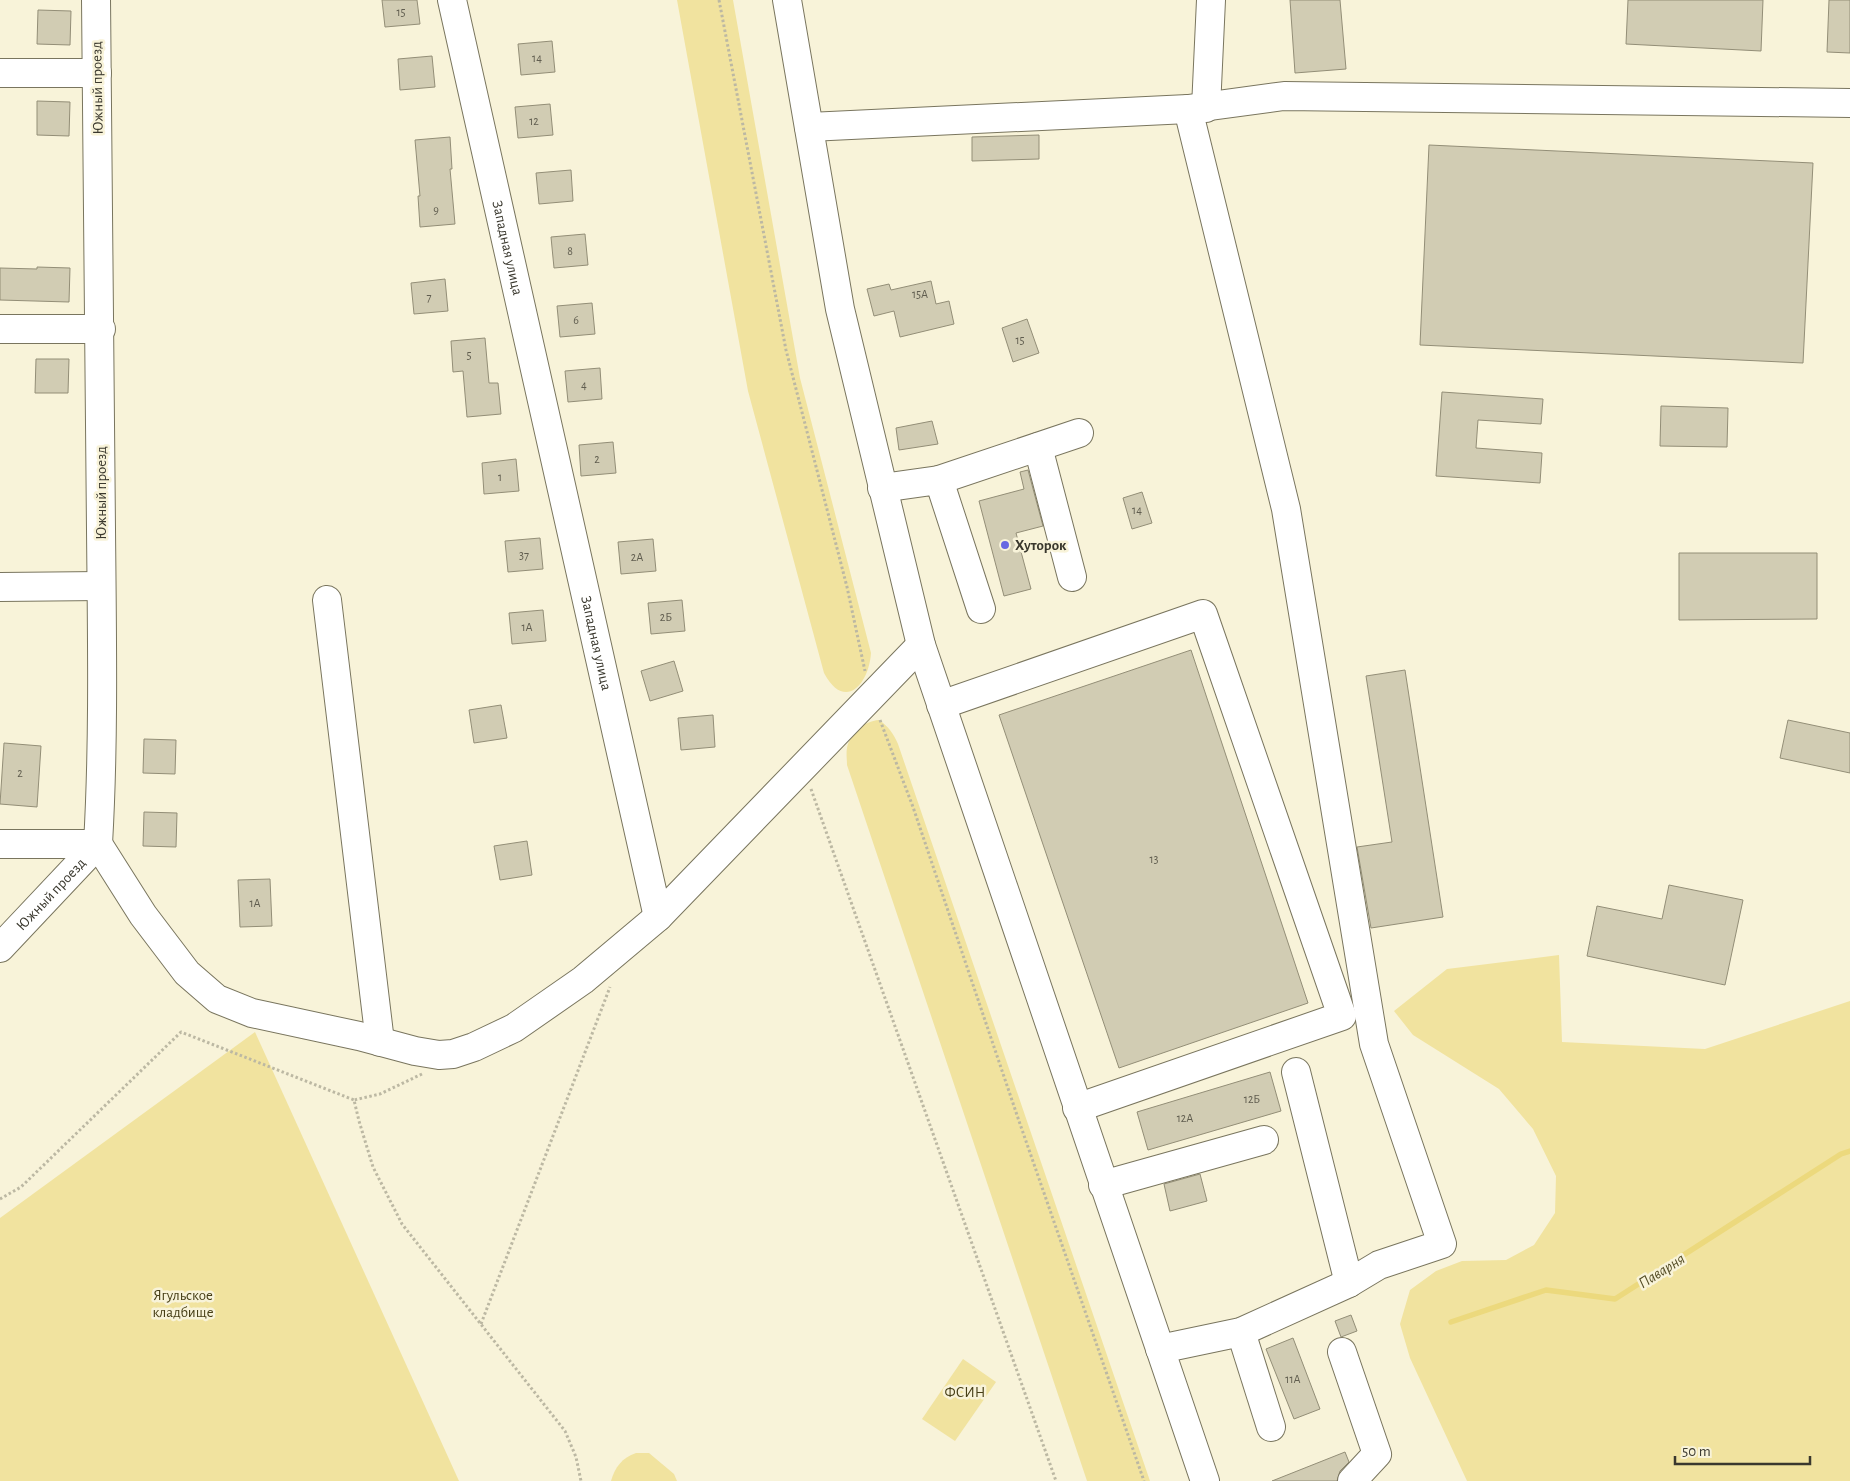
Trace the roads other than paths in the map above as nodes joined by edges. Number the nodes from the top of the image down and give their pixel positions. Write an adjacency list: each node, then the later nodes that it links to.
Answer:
1 (96, 0): 6 (street, Южный проезд)
2 (452, 0): 25 (street, Западная улица)
3 (787, 0): 9 (street)
4 (1211, 0): 8 (street)
5 (0, 73): 6 (street)
6 (97, 73): 10 (street, Южный проезд)
7 (1850, 103): 8 (street)
8 (1197, 108): 9 (street); 32 (street)
9 (809, 127): 15 (street)
10 (101, 328): 11 (street); 17 (street, Южный проезд)
11 (0, 329)
12 (1079, 433): 13 (street)
13 (1038, 447): 14 (street); 16 (street)
14 (939, 480): 15 (street); 20 (street)
15 (882, 488): 21 (street)
16 (1072, 577)
17 (102, 586): 18 (street); 24 (street, Южный проезд)
18 (0, 587)
19 (327, 600): 27 (street)
20 (981, 609)
21 (921, 645): 22 (street); 25 (street)
22 (941, 705): 29 (street); 29 (street)
23 (0, 844): 24 (street)
24 (98, 844): 26 (street, Южный проезд); 27 (street)
25 (658, 917): 27 (street)
26 (0, 948)
27 (380, 1042)
28 (1296, 1072): 32 (street)
29 (1077, 1108): 31 (street)
30 (1264, 1140): 31 (street)
31 (1103, 1185): 34 (street)
32 (1349, 1283): 33 (street)
33 (1241, 1332): 34 (street); 36 (street)
34 (1160, 1349): 37 (street)
35 (1342, 1352): 38 (street)
36 (1271, 1427)
37 (1205, 1481)
38 (1352, 1481)

